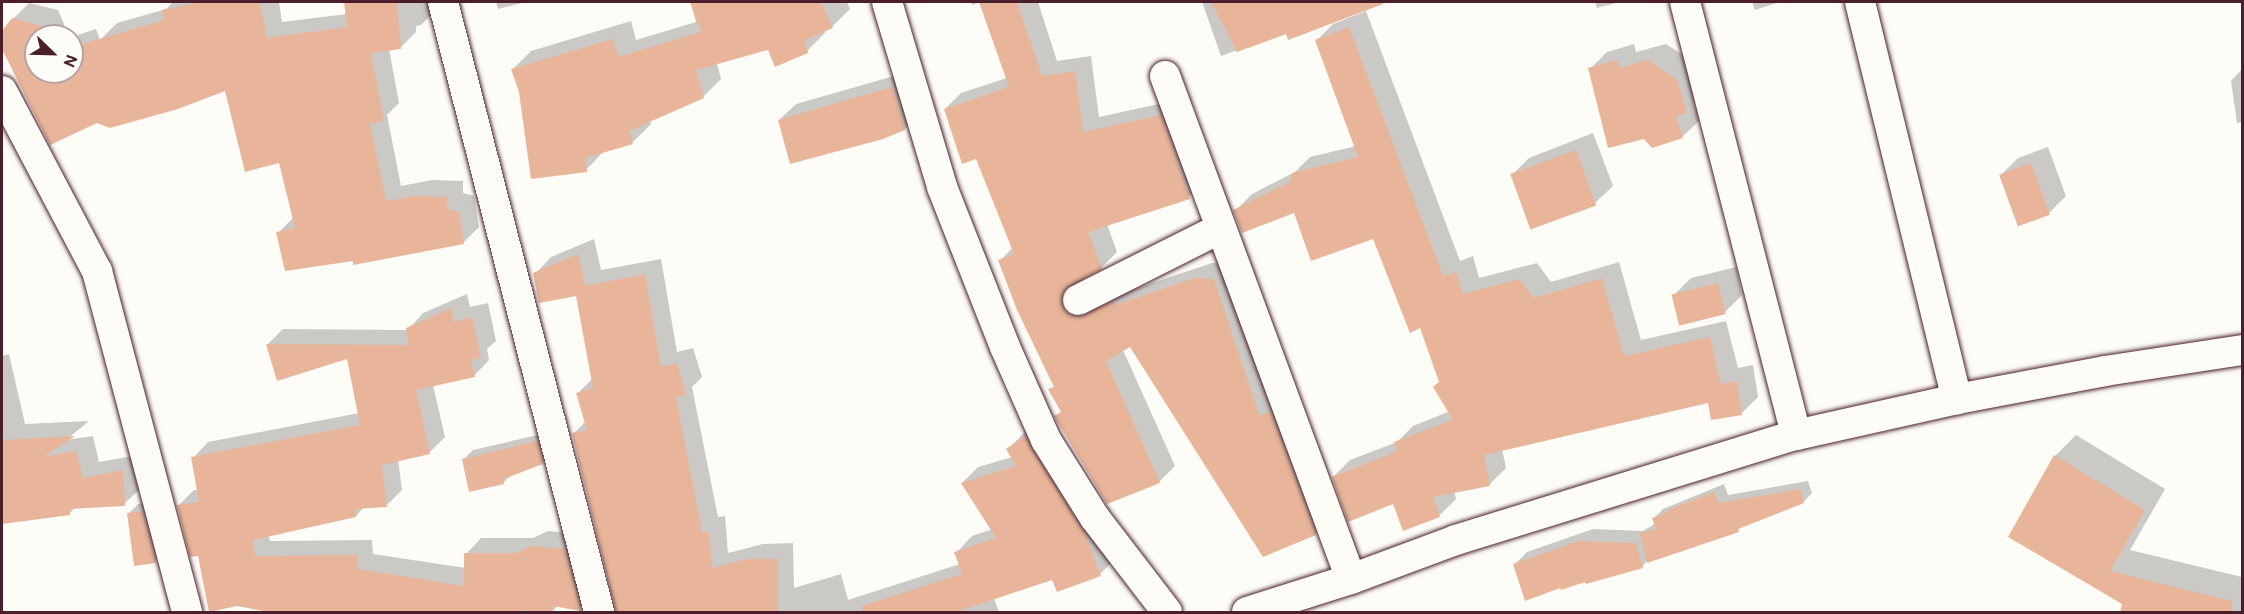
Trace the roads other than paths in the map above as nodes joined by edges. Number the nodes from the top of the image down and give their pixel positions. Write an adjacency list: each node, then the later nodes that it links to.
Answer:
1 (443, 2): 14 (street)
2 (887, 2): 15 (street)
3 (1685, 2): 11 (street)
4 (1860, 2): 10 (street)
5 (1165, 76): 7 (street)
6 (2, 91): 13 (street)
7 (1221, 228): 8 (street); 12 (street)
8 (1078, 300)
9 (2242, 350): 10 (street)
10 (1957, 399): 11 (street)
11 (1796, 435): 12 (street)
12 (1351, 579): 16 (street)
13 (187, 612)
14 (599, 612)
15 (1167, 612)
16 (1247, 612)

